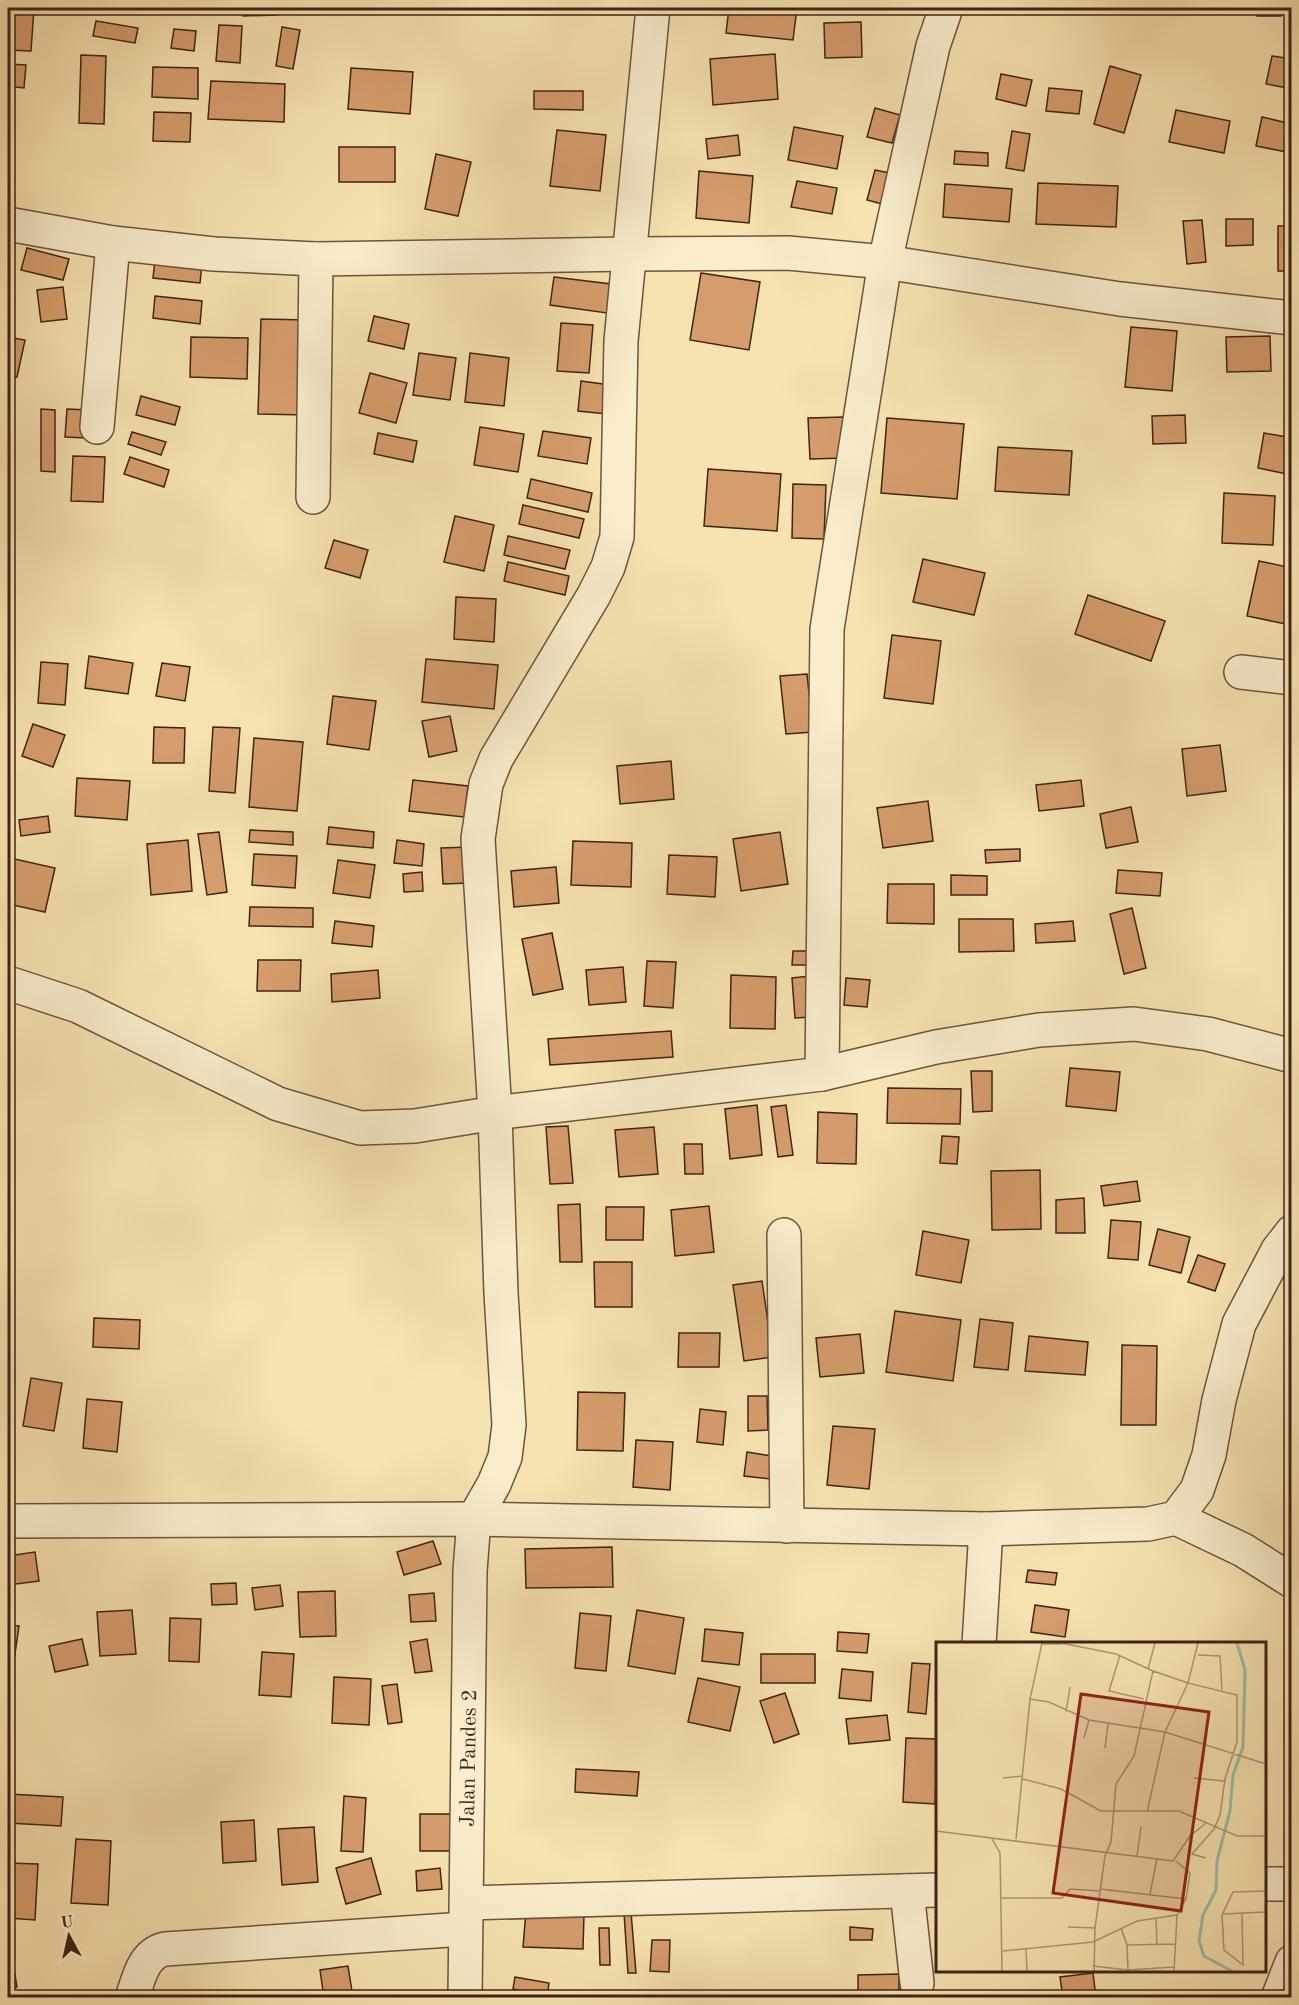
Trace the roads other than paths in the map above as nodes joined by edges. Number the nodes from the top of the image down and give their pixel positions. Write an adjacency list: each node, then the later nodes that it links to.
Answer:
1 (653, 8): 5 (street)
2 (946, 8): 7 (street)
3 (8, 224): 4 (street)
4 (113, 243): 6 (street); 9 (street)
5 (629, 254): 6 (street); 7 (street); 16 (street)
6 (316, 259): 10 (street)
7 (885, 262): 8 (street); 15 (street)
8 (1292, 318)
9 (96, 427)
10 (313, 496)
11 (1240, 672): 12 (street)
12 (1292, 678)
13 (8, 983): 16 (street)
14 (1292, 1056): 15 (street)
15 (822, 1074): 16 (street)
16 (495, 1113): 20 (street)
17 (1292, 1232): 19 (street)
18 (784, 1235): 22 (street)
19 (1176, 1518): 23 (street); 24 (street)
20 (474, 1519): 21 (street); 22 (street); 29 (street, Jalan Pandes 2)
21 (8, 1521)
22 (787, 1526): 23 (street)
23 (986, 1529): 25 (street)
24 (1292, 1581)
25 (979, 1642)
26 (1266, 1884): 27 (street)
27 (1292, 1884)
28 (922, 1890): 29 (street); 31 (street)
29 (466, 1916): 32 (street); 33 (street, Jalan Pandes 2)
30 (1292, 1962): 34 (street)
31 (917, 1983)
32 (132, 1998)
33 (465, 1998)
34 (1278, 1998)

